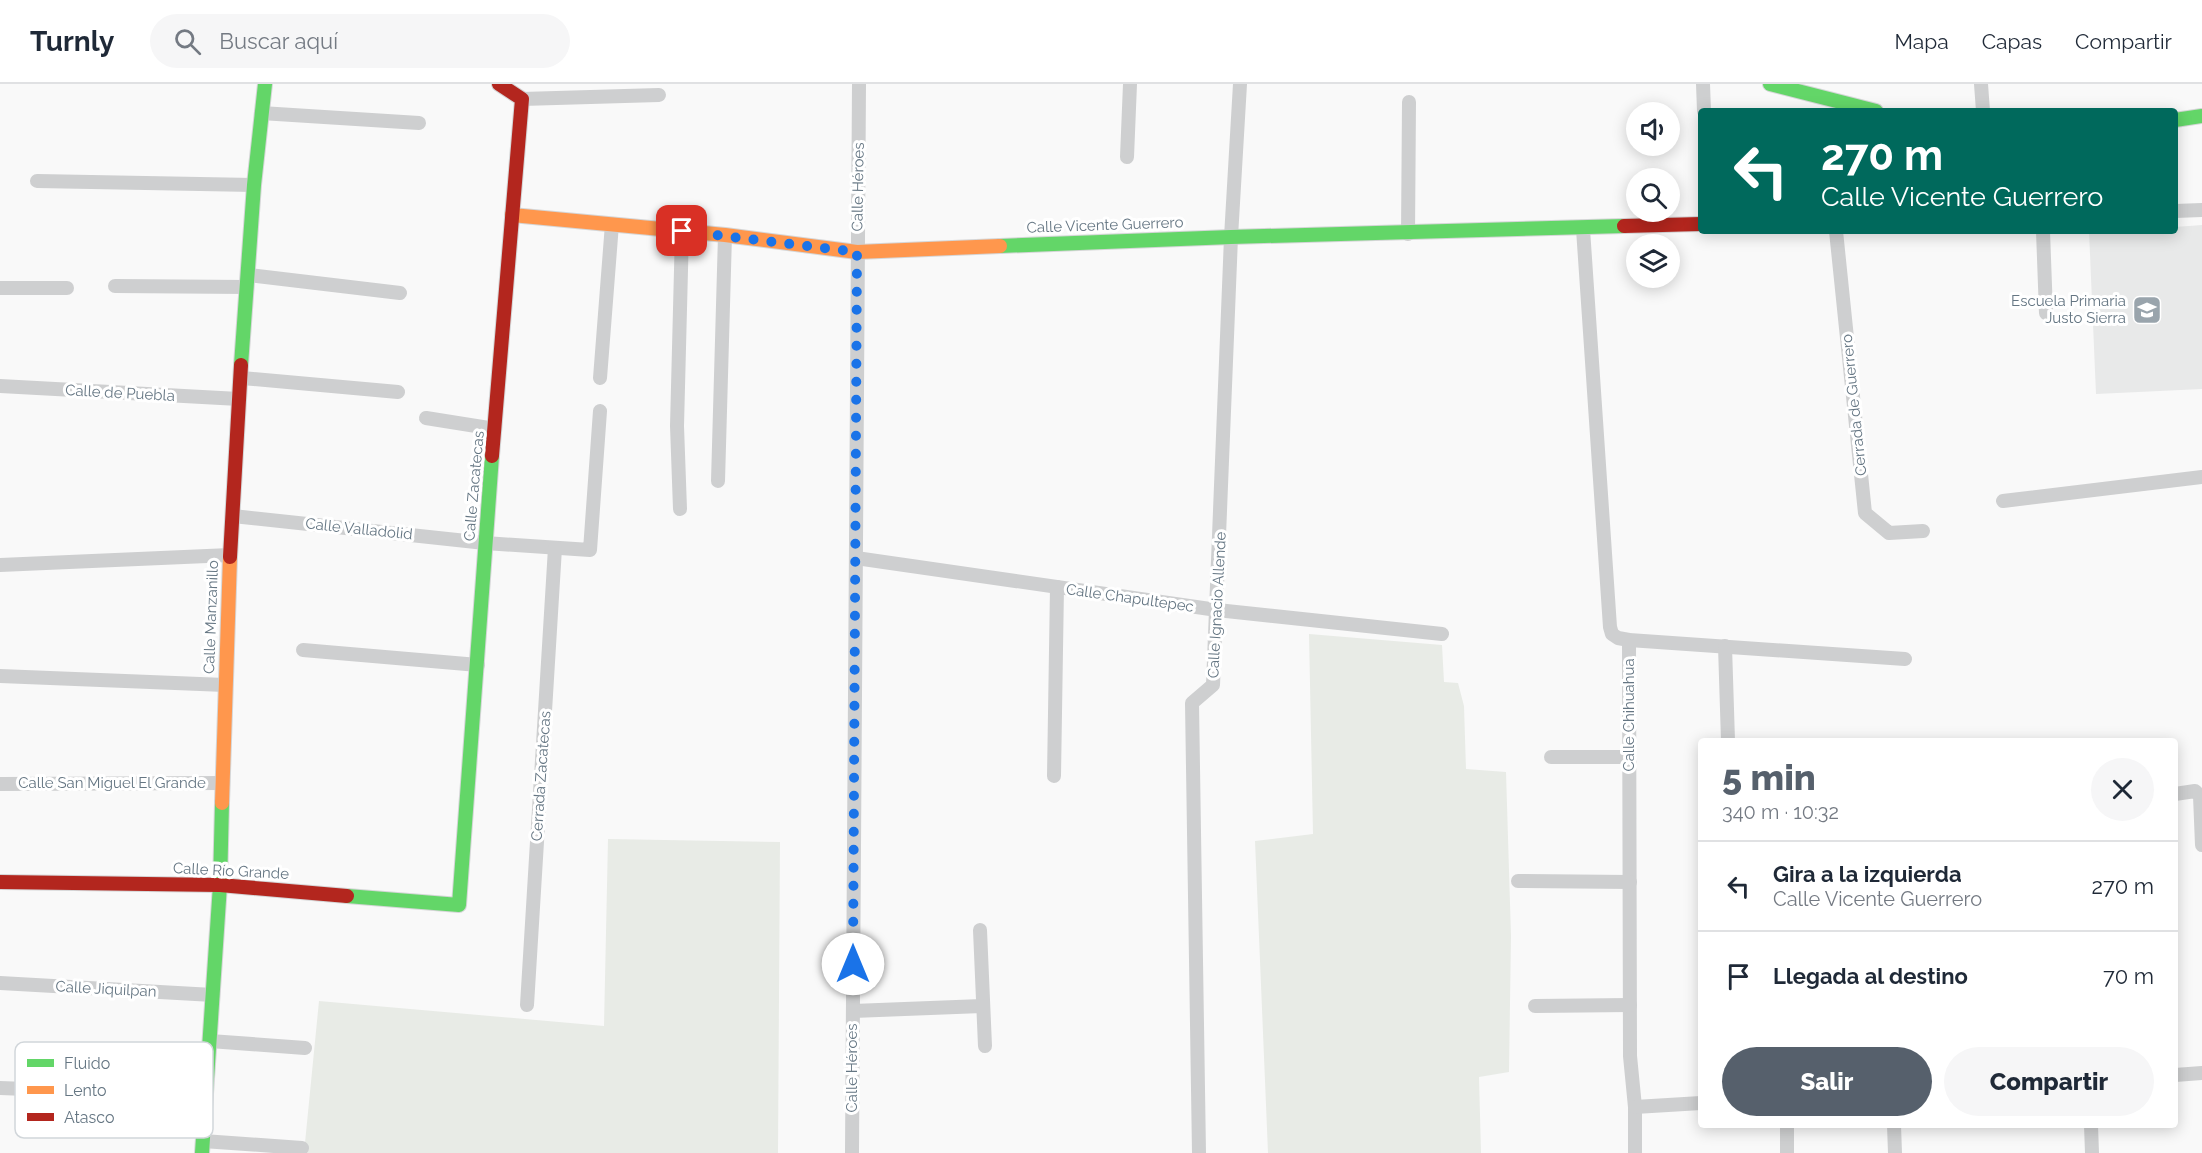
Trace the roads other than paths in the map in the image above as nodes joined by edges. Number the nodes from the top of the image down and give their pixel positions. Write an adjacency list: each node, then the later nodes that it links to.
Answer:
1 (265, 84): 15 (street, Calle Manzanillo)
2 (499, 84): 10 (street)
3 (859, 84): 34 (street, Calle Héroes)
4 (1130, 84): 19 (street)
5 (1240, 84): 33 (street, Calle Ignacio Allende)
6 (1703, 84): 12 (street)
7 (1770, 84): 13 (street)
8 (1981, 84): 14 (street)
9 (659, 95): 10 (street)
10 (522, 99): 24 (street, Calle Zacatecas)
11 (1408, 102): 29 (street)
12 (1704, 108)
13 (1864, 108)
14 (1983, 108)
15 (261, 113): 18 (street); 21 (street, Calle Manzanillo)
16 (2202, 116): 17 (street)
17 (2178, 120)
18 (419, 123)
19 (1127, 157)
20 (38, 181): 21 (street)
21 (254, 185): 35 (street, Calle Manzanillo)
22 (2202, 210): 23 (street)
23 (2178, 211)
24 (512, 215): 25 (street, Calle Vicente Guerrero); 48 (street, Calle Zacatecas)
25 (612, 224): 28 (street, Calle Vicente Guerrero); 42 (street)
26 (1698, 224): 27 (street, Calle Vicente Guerrero)
27 (1583, 229): 29 (street, Calle Vicente Guerrero); 63 (street, Calle Chihuahua)
28 (682, 231): 32 (street, Calle Vicente Guerrero); 52 (street)
29 (1408, 234): 33 (street, Calle Vicente Guerrero)
30 (1836, 234): 54 (street, Cerrada de Guerrero)
31 (2043, 234): 40 (street)
32 (725, 235): 34 (street, Calle Vicente Guerrero); 50 (street)
33 (1231, 237): 34 (street, Calle Vicente Guerrero); 61 (street, Calle Ignacio Allende)
34 (857, 252): 58 (street, Calle Héroes)
35 (248, 281): 36 (street); 39 (street); 41 (street, Calle Manzanillo)
36 (115, 286)
37 (0, 288): 38 (street)
38 (67, 288)
39 (400, 293)
40 (2046, 313)
41 (242, 378): 44 (street); 45 (street, Calle Manzanillo)
42 (600, 378)
43 (0, 386): 45 (street, Calle de Puebla)
44 (398, 392)
45 (239, 399): 53 (street, Calle Manzanillo)
46 (600, 411): 56 (street)
47 (426, 418): 48 (street)
48 (495, 429): 55 (street, Calle Zacatecas)
49 (2202, 477): 51 (street)
50 (718, 481)
51 (2003, 501)
52 (680, 509)
53 (233, 516): 55 (street, Calle Valladolid); 57 (street, Calle Manzanillo)
54 (1923, 531)
55 (485, 543): 56 (street); 67 (street, Calle Zacatecas)
56 (555, 548): 86 (street, Cerrada Zacatecas)
57 (230, 555): 59 (street); 69 (street, Calle Manzanillo)
58 (856, 558): 60 (street, Calle Chapultepec); 90 (street, Calle Héroes)
59 (0, 565)
60 (1057, 587): 61 (street, Calle Chapultepec); 73 (street)
61 (1217, 610): 62 (street, Calle Chapultepec); 106 (street, Calle Ignacio Allende)
62 (1442, 634)
63 (1629, 640): 64 (street); 72 (street, Calle Chihuahua)
64 (1725, 646): 66 (street); 70 (street)
65 (303, 650): 67 (street)
66 (1905, 658)
67 (478, 665): 82 (street, Calle Zacatecas)
68 (0, 676): 69 (street)
69 (225, 685): 74 (street, Calle Manzanillo)
70 (1728, 738)
71 (1551, 757): 72 (street)
72 (1629, 757): 80 (street, Calle Chihuahua)
73 (1054, 776)
74 (223, 783): 75 (street, Calle San Miguel El Grande); 81 (street, Calle Manzanillo)
75 (0, 784)
76 (2178, 794): 77 (street)
77 (2202, 845)
78 (1518, 881): 80 (street)
79 (0, 882): 81 (street, Calle Río Grande)
80 (1630, 882): 87 (street, Calle Chihuahua)
81 (220, 885): 82 (street, Calle Río Grande); 85 (street, Calle Manzanillo)
82 (459, 904)
83 (980, 930): 88 (street)
84 (0, 983): 85 (street, Calle Jiquilpan)
85 (213, 996): 91 (street, Calle Manzanillo)
86 (527, 1005)
87 (1630, 1005): 89 (street); 99 (street, Calle Chihuahua)
88 (982, 1006): 90 (street); 92 (street)
89 (1535, 1006)
90 (853, 1011): 105 (street, Calle Héroes)
91 (210, 1041): 93 (street)
92 (985, 1046)
93 (305, 1048)
94 (2202, 1073): 95 (street)
95 (2178, 1075)
96 (0, 1088): 97 (street)
97 (15, 1089)
98 (1698, 1103): 99 (street)
99 (1635, 1107): 107 (street, Calle Chihuahua)
100 (1786, 1128): 108 (street)
101 (1894, 1128): 109 (street)
102 (2091, 1128): 110 (street)
103 (203, 1147): 104 (street)
104 (302, 1148)
105 (852, 1153)
106 (1199, 1153)
107 (1635, 1153)
108 (1787, 1153)
109 (1895, 1153)
110 (2092, 1153)

